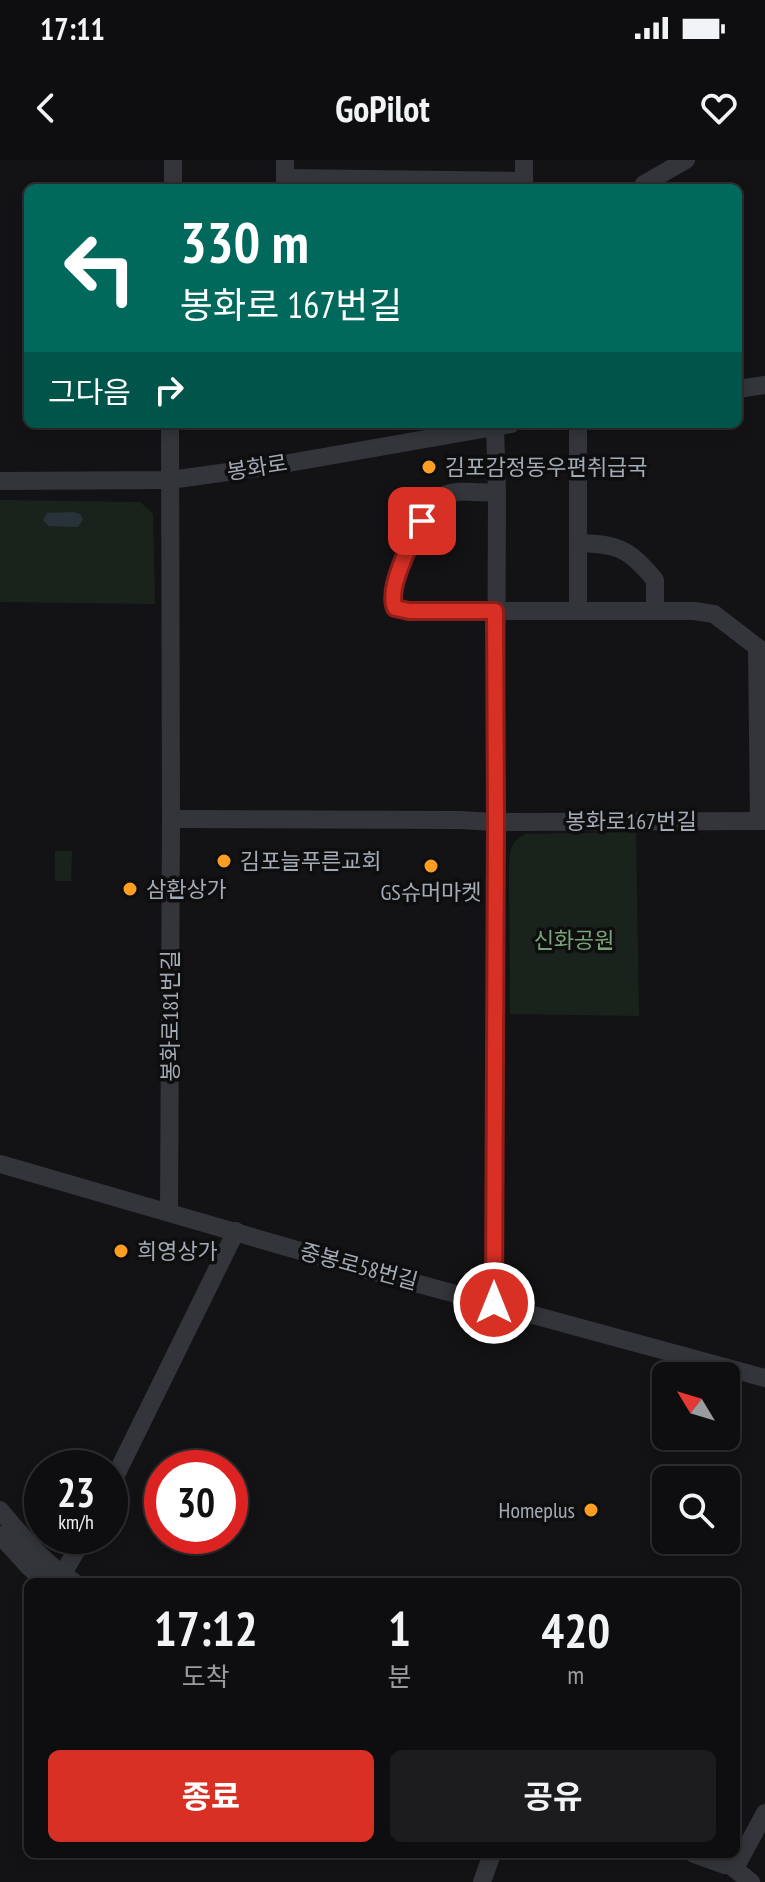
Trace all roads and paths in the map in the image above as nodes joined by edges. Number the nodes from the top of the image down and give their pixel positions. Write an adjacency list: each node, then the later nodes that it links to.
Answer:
1 (173, 160): 5 (street)
2 (524, 160): 7 (street)
3 (686, 160): 8 (street)
4 (285, 175): 6 (street)
5 (173, 184)
6 (500, 184)
7 (524, 184)
8 (644, 184)
9 (765, 385): 10 (street)
10 (742, 388)
11 (170, 428): 15 (street, 봉화로181번길)
12 (486, 428): 15 (street, 봉화로)
13 (503, 428): 17 (street)
14 (578, 428): 18 (street)
15 (170, 480): 16 (street, 봉화로); 23 (street, 봉화로181번길)
16 (0, 481)
17 (497, 493): 19 (street); 19 (street)
18 (579, 543): 20 (street); 21 (street)
19 (495, 611): 20 (street); 25 (street)
20 (578, 611): 21 (street)
21 (655, 611): 22 (street)
22 (761, 650): 24 (street)
23 (171, 819): 25 (street); 27 (street, 봉화로181번길)
24 (762, 821): 25 (street, 봉화로167번길)
25 (496, 822): 29 (street)
26 (0, 1164): 27 (street, 중봉로58번길)
27 (169, 1212): 28 (street, 중봉로58번길)
28 (236, 1231): 29 (street, 중봉로58번길); 31 (street)
29 (494, 1303): 30 (street, 중봉로58번길)
30 (765, 1378)
31 (128, 1450)
32 (0, 1510): 36 (street)
33 (0, 1535): 35 (street)
34 (75, 1554): 37 (street)
35 (55, 1578)
36 (58, 1578)
37 (61, 1578)
38 (765, 1813): 42 (street)
39 (491, 1858): 43 (street)
40 (706, 1858): 42 (street)
41 (721, 1858): 42 (street)
42 (735, 1868): 44 (street)
43 (482, 1882)
44 (751, 1882)

